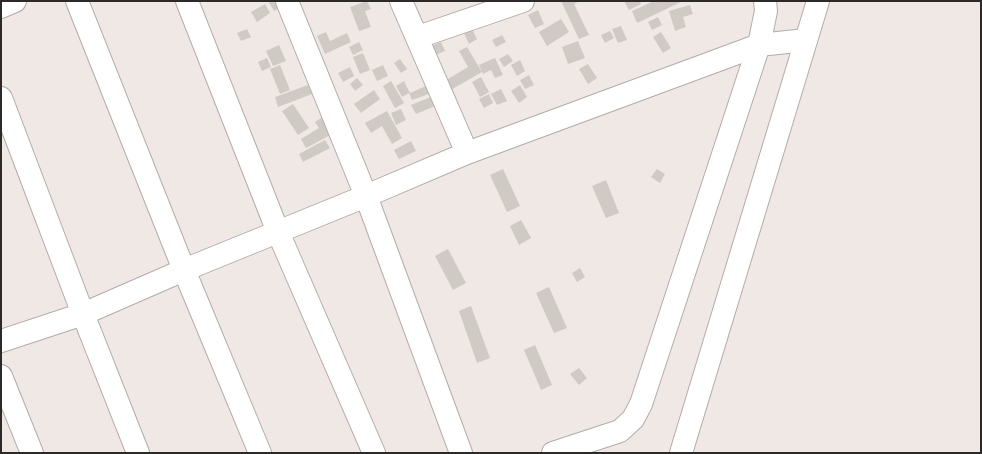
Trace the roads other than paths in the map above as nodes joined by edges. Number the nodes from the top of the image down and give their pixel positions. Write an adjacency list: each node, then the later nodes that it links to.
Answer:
1 (15, 1): 9 (main road)
2 (77, 1): 17 (main road)
3 (187, 1): 16 (main road)
4 (287, 1): 15 (main road)
5 (401, 1): 10 (main road)
6 (522, 1): 10 (main road)
7 (765, 1): 12 (main road)
8 (818, 1): 11 (main road)
9 (1, 7)
10 (418, 37): 14 (main road)
11 (806, 40): 12 (main road); 27 (main road)
12 (759, 45): 14 (main road); 26 (main road)
13 (1, 98): 18 (main road)
14 (467, 153): 15 (main road)
15 (366, 196): 16 (main road); 25 (main road)
16 (278, 232): 17 (main road); 24 (main road)
17 (184, 270): 18 (main road); 23 (main road)
18 (83, 314): 19 (main road); 22 (main road)
19 (1, 341)
20 (1, 376): 21 (main road)
21 (32, 453)
22 (138, 453)
23 (260, 453)
24 (374, 453)
25 (461, 453)
26 (553, 453)
27 (681, 453)

